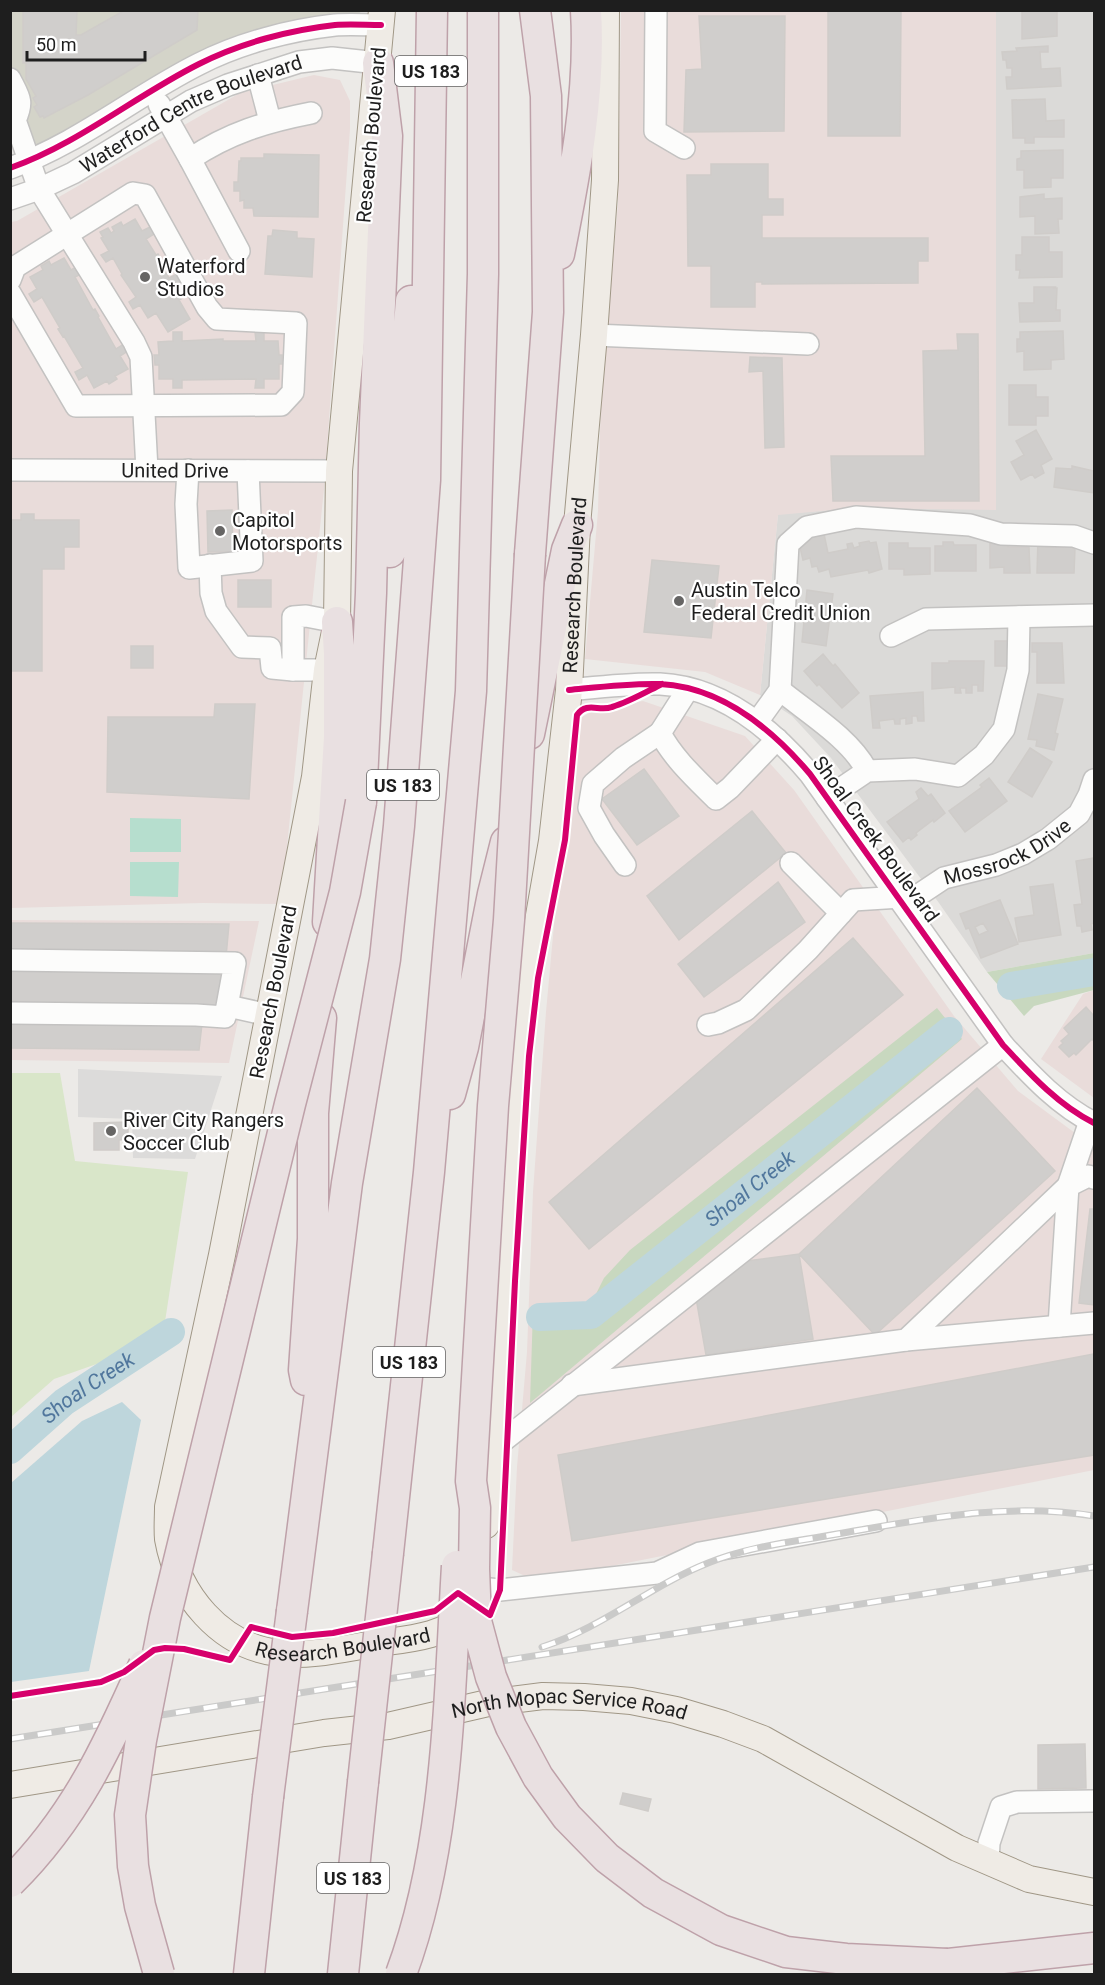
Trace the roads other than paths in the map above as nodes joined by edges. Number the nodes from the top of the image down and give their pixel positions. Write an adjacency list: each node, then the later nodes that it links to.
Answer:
1 (432, 10): 16 (highway, US 183)
2 (483, 10): 66 (highway, US 183)
3 (536, 10): 26 (highway)
4 (586, 10): 26 (highway)
5 (606, 10): 27 (main road, Research Boulevard)
6 (656, 10): 17 (street)
7 (381, 18): 8 (main road, Research Boulevard); 11 (street, Waterford Centre Boulevard)
8 (378, 63): 9 (street, Waterford Centre Boulevard); 34 (main road, Research Boulevard); 53 (highway)
9 (258, 75): 13 (street, Waterford Centre Boulevard); 15 (street)
10 (10, 79): 14 (street)
11 (152, 91): 13 (street); 19 (street, Waterford Centre Boulevard)
12 (311, 113): 15 (street)
13 (166, 117): 18 (street); 20 (street, Waterford Centre Boulevard)
14 (13, 120): 19 (street)
15 (270, 121): 18 (street)
16 (430, 131): 53 (highway); 73 (highway, US 183)
17 (684, 148)
18 (190, 159): 23 (street)
19 (20, 165): 20 (street)
20 (39, 189): 21 (street, Waterford Centre Boulevard); 22 (street)
21 (10, 199)
22 (66, 233): 24 (street); 29 (street); 29 (street)
23 (239, 251)
24 (10, 280)
25 (10, 293): 29 (street)
26 (548, 312): 75 (highway, bridge)
27 (594, 335): 28 (street); 35 (main road, Research Boulevard)
28 (808, 344)
29 (142, 404): 31 (street)
30 (10, 470): 31 (street, United Drive)
31 (147, 470): 32 (street, United Drive)
32 (188, 470): 33 (street, United Drive); 37 (street)
33 (248, 471): 34 (street, United Drive); 37 (street)
34 (339, 471): 40 (main road, Research Boulevard)
35 (577, 525): 45 (main road, Research Boulevard); 66 (highway)
36 (1095, 543): 46 (street)
37 (210, 565): 42 (street)
38 (1095, 615): 39 (street)
39 (1019, 617): 41 (street); 50 (street)
40 (337, 622): 42 (street); 43 (main road, Research Boulevard); 73 (highway)
41 (891, 636)
42 (293, 670): 43 (street)
43 (327, 670): 62 (main road, Research Boulevard)
44 (688, 689): 45 (street, Shoal Creek Boulevard); 47 (street, Shoal Creek Boulevard); 48 (street)
45 (569, 690): 74 (main road, Research Boulevard)
46 (780, 690): 47 (street); 50 (street)
47 (757, 722): 49 (street, Shoal Creek Boulevard)
48 (660, 733): 49 (street); 56 (street)
49 (777, 739): 52 (street, Shoal Creek Boulevard)
50 (867, 771): 52 (street)
51 (1095, 780): 54 (street, Mossrock Drive)
52 (827, 798): 57 (street, Shoal Creek Boulevard)
53 (361, 802): 78 (highway, bridge)
54 (1087, 817): 57 (street, Mossrock Drive)
55 (791, 862): 58 (street)
56 (625, 865)
57 (898, 897): 58 (street, Mossrock Drive); 64 (street, Shoal Creek Boulevard)
58 (841, 913): 63 (street, Mossrock Drive)
59 (10, 960): 60 (street)
60 (228, 1006): 61 (street); 62 (street)
61 (10, 1013)
62 (268, 1015): 77 (main road, Research Boulevard)
63 (708, 1025)
64 (1003, 1045): 65 (street, Shoal Creek Boulevard); 72 (street)
65 (1092, 1122): 68 (street)
66 (429, 1172): 88 (highway, US 183, bridge)
67 (1095, 1178): 68 (street)
68 (1068, 1186): 70 (street); 71 (street)
69 (1095, 1323): 70 (street)
70 (1059, 1326): 71 (street)
71 (906, 1340): 72 (street)
72 (571, 1386): 74 (street)
73 (315, 1433): 87 (highway, US 183, bridge)
74 (489, 1452): 77 (main road, Research Boulevard)
75 (471, 1481): 85 (highway, bridge); 89 (highway, bridge)
76 (876, 1521): 77 (street)
77 (479, 1588)
78 (165, 1618): 82 (highway, bridge); 86 (highway, bridge)
79 (10, 1785): 81 (main road, North Mopac Service Road)
80 (1095, 1801): 81 (street)
81 (988, 1862): 83 (main road, North Mopac Service Road)
82 (10, 1882)
83 (1095, 1892)
84 (1095, 1948): 85 (highway)
85 (947, 1964): 90 (highway, bridge)
86 (159, 1974)
87 (249, 1974)
88 (343, 1974)
89 (401, 1974)
90 (861, 1974)

